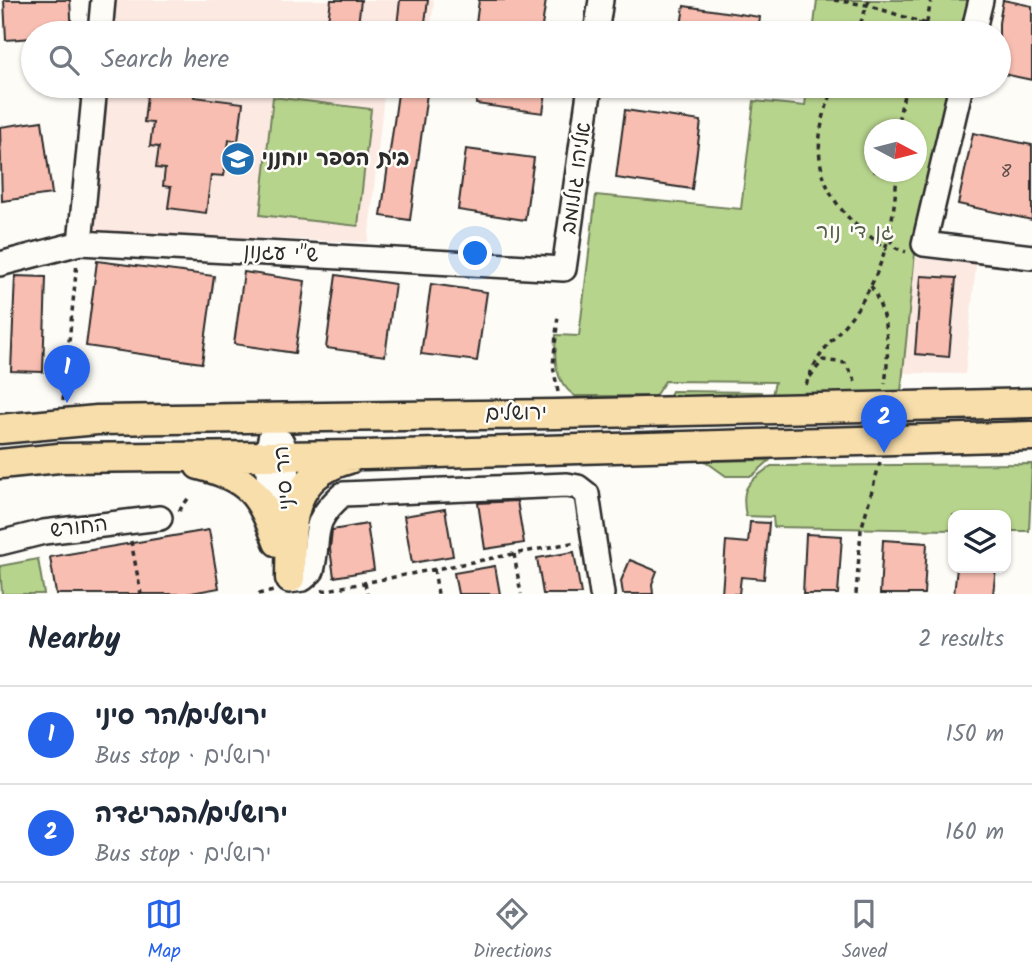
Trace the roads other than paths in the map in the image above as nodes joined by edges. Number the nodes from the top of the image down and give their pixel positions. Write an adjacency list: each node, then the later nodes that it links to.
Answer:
1 (103, 0): 4 (street)
2 (601, 0): 5 (street)
3 (981, 0): 6 (street)
4 (101, 21)
5 (598, 21)
6 (976, 21)
7 (94, 98): 10 (street)
8 (588, 98): 13 (street, אליהו גולומב)
9 (958, 98): 11 (street)
10 (80, 243): 12 (street, ש"י עגנון); 13 (street, ש"י עגנון)
11 (1032, 257)
12 (0, 264)
13 (564, 269)
14 (1032, 402): 15 (main road, ירושלים)
15 (275, 417): 16 (main road, ירושלים); 19 (street, הר סיני)
16 (0, 429)
17 (1032, 436): 18 (main road, ירושלים)
18 (365, 455): 19 (main road, ירושלים); 25 (main road)
19 (276, 457): 20 (main road, ירושלים); 24 (street, הר סיני); 25 (street, הר סיני)
20 (172, 458): 21 (main road, ירושלים); 24 (main road)
21 (0, 464)
22 (160, 518): 23 (street, החורש)
23 (0, 542)
24 (278, 542): 25 (street, הר סיני)
25 (290, 584): 26 (street)
26 (602, 594)

